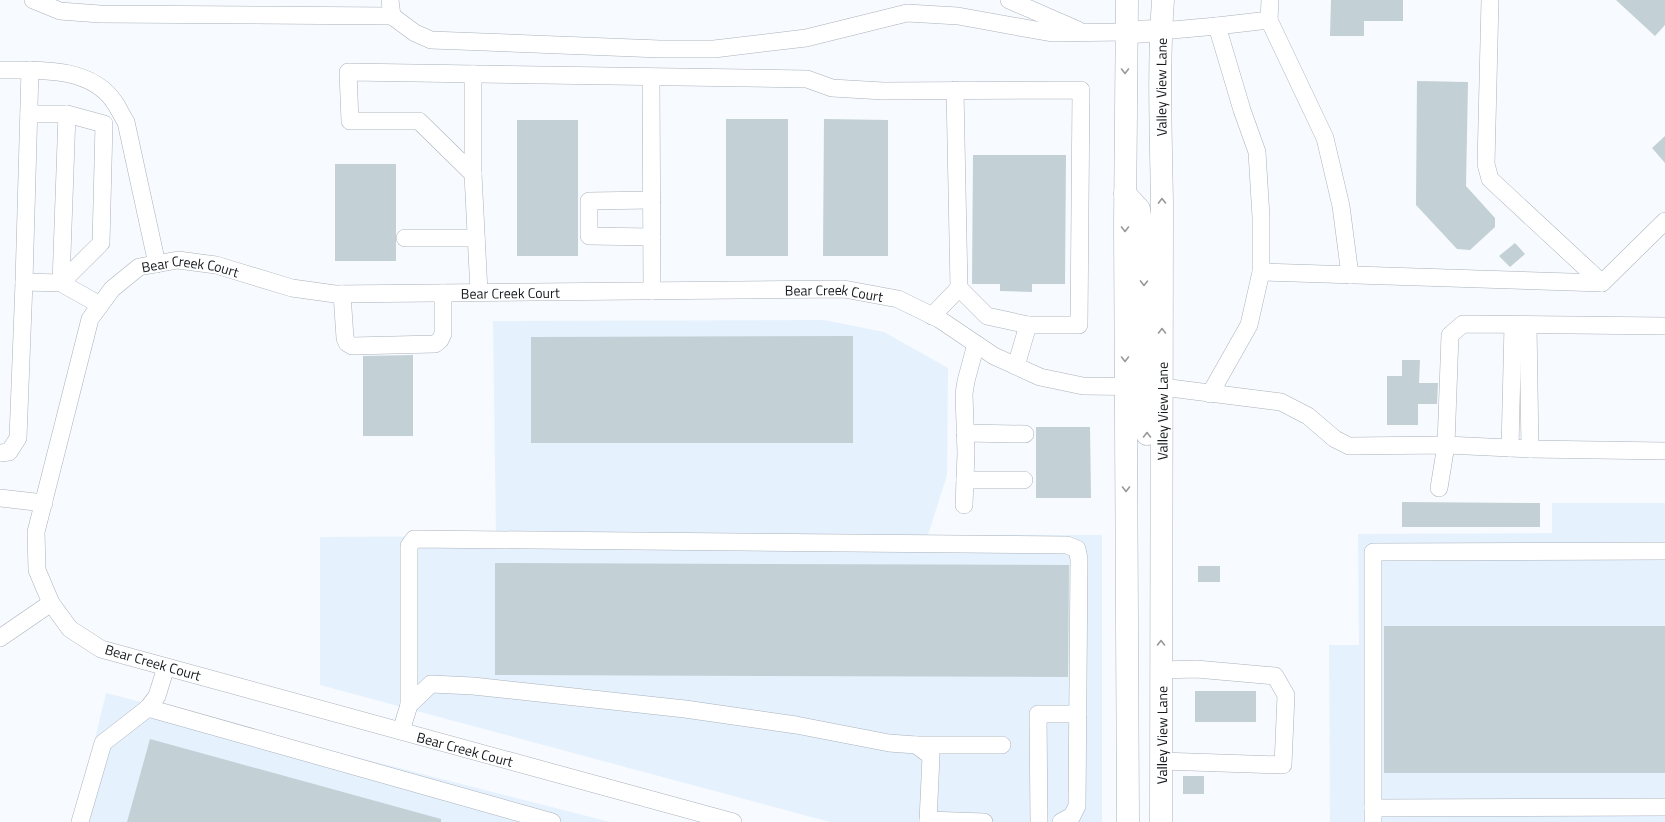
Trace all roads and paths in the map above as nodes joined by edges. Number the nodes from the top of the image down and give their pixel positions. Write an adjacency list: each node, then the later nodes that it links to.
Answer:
1 (34, 0): 7 (street)
2 (1009, 0): 12 (street)
3 (1127, 0): 11 (main road)
4 (1163, 0): 10 (main road, Valley View Lane)
5 (1270, 0): 8 (street)
6 (1490, 0): 32 (street)
7 (391, 8): 12 (street)
8 (1269, 20): 9 (street); 29 (street)
9 (1217, 26): 10 (street); 28 (street)
10 (1161, 31): 11 (main road); 46 (main road, Valley View Lane, one-way to 10)
11 (1126, 32): 12 (street); 21 (main road, one-way to 21)
12 (1085, 33)
13 (0, 70): 14 (street)
14 (30, 70): 18 (street); 27 (street)
15 (473, 74): 16 (street); 20 (street); 20 (street)
16 (651, 77): 17 (street); 22 (street)
17 (955, 90): 33 (street); 41 (street)
18 (29, 114): 19 (street); 30 (street)
19 (67, 114): 31 (street); 31 (street)
20 (473, 174): 26 (street)
21 (1125, 194): 45 (main road, one-way to 45); 46 (main road, one-way to 46)
22 (652, 200): 24 (street); 24 (street)
23 (1665, 221): 32 (street)
24 (652, 237): 34 (street)
25 (405, 238): 26 (street)
26 (476, 238): 35 (street)
27 (158, 264): 37 (street, Bear Creek Court); 38 (street, Bear Creek Court)
28 (1261, 272): 29 (street); 47 (street)
29 (1350, 275): 32 (street)
30 (24, 282): 31 (street); 54 (street)
31 (61, 283): 38 (street)
32 (1602, 283)
33 (959, 288): 39 (street); 41 (street)
34 (652, 291): 35 (street, Bear Creek Court); 39 (street, Bear Creek Court)
35 (479, 292): 36 (street, Bear Creek Court)
36 (443, 293): 37 (street, Bear Creek Court); 37 (street)
37 (342, 294)
38 (100, 305): 59 (street, Bear Creek Court)
39 (932, 316): 43 (street, Bear Creek Court)
40 (1520, 325): 42 (street); 50 (street); 51 (street); 52 (street)
41 (1028, 326): 44 (street)
42 (1665, 326)
43 (976, 344): 44 (street, Bear Creek Court); 48 (street)
44 (1016, 366): 45 (street, Bear Creek Court)
45 (1126, 386): 46 (street, Bear Creek Court); 62 (main road, one-way to 45); 77 (main road, one-way to 77)
46 (1162, 387): 47 (street, Bear Creek Court); 62 (main road, Valley View Lane)
47 (1210, 394): 50 (street, Bear Creek Court)
48 (965, 433): 49 (street); 55 (street)
49 (1025, 434)
50 (1446, 445): 51 (street, Bear Creek Court); 57 (street)
51 (1510, 448): 52 (street, Bear Creek Court)
52 (1530, 449): 53 (street, Bear Creek Court)
53 (1665, 451)
54 (0, 453)
55 (965, 480): 56 (street); 60 (street)
56 (1024, 480)
57 (1439, 488)
58 (0, 498): 59 (street)
59 (44, 503): 63 (street, Bear Creek Court)
60 (964, 505)
61 (1665, 551): 76 (street)
62 (1161, 583): 66 (main road, Valley View Lane, one-way to 62)
63 (51, 603): 64 (street); 65 (street, Bear Creek Court)
64 (0, 638)
65 (166, 667): 68 (street); 70 (street, Bear Creek Court)
66 (1161, 670): 73 (main road, Valley View Lane); 73 (street)
67 (409, 705): 69 (street); 70 (street); 71 (street)
68 (148, 708): 79 (street); 80 (street)
69 (1078, 714): 83 (street); 84 (street)
70 (401, 731): 81 (street, Bear Creek Court)
71 (916, 745): 72 (street); 78 (street)
72 (1002, 745)
73 (1161, 761): 85 (main road, Valley View Lane)
74 (1665, 807): 75 (street)
75 (1604, 814): 76 (street)
76 (1373, 815)
77 (1127, 818)
78 (928, 821): 82 (street)
79 (80, 822)
80 (552, 822)
81 (733, 822)
82 (984, 822)
83 (1039, 822)
84 (1061, 822)
85 (1161, 822)

